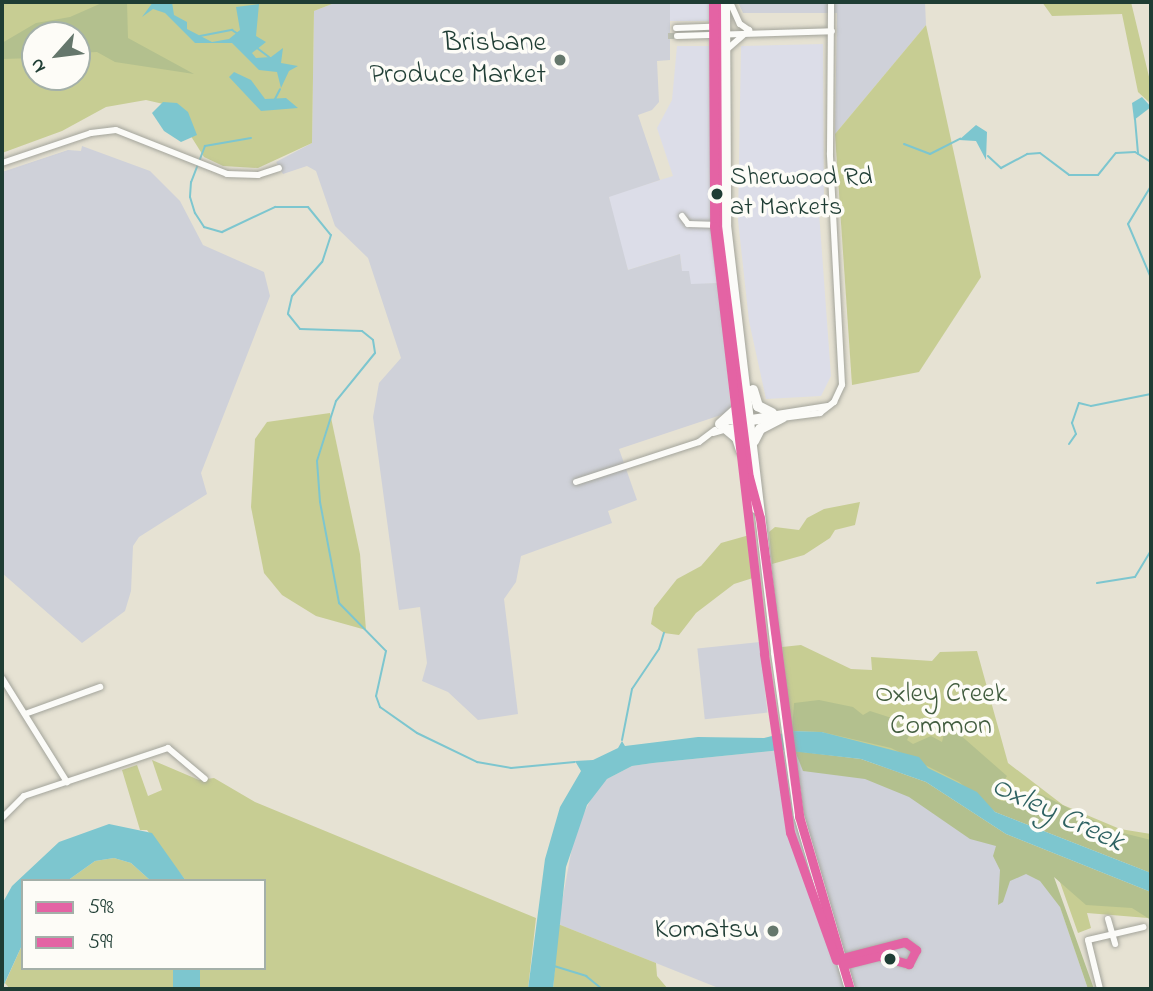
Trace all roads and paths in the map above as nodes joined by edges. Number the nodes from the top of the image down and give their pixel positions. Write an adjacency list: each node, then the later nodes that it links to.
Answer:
1 (716, 2): 6 (main road)
2 (725, 2): 6 (main road)
3 (730, 2): 5 (street)
4 (831, 2): 7 (street)
5 (749, 30): 6 (street); 7 (street); 9 (street)
6 (721, 31): 8 (street); 9 (main road); 13 (main road)
7 (832, 31): 16 (street)
8 (676, 32)
9 (725, 51): 13 (main road)
10 (2, 163): 11 (street)
11 (279, 168)
12 (682, 216): 13 (street)
13 (721, 225): 14 (main road); 15 (main road)
14 (744, 366): 17 (main road); 19 (main road)
15 (740, 406): 19 (main road); 20 (main road)
16 (828, 407): 17 (street); 18 (street)
17 (772, 413): 19 (street)
18 (782, 418): 19 (street); 21 (main road)
19 (746, 420): 20 (street); 21 (main road); 22 (main road)
20 (722, 426): 22 (main road); 23 (street)
21 (754, 442): 24 (main road)
22 (747, 460): 24 (main road)
23 (576, 482)
24 (760, 518): 35 (main road)
25 (2, 678): 27 (street)
26 (100, 687): 27 (street)
27 (25, 714): 29 (street)
28 (205, 779): 29 (street)
29 (67, 782): 30 (street)
30 (2, 818)
31 (1108, 919): 33 (street)
32 (1144, 928): 33 (street)
33 (1112, 933): 34 (street); 38 (street)
34 (1115, 944)
35 (846, 961): 35 (street); 36 (main road); 37 (main road)
36 (850, 989)
37 (856, 989)
38 (1100, 989)

